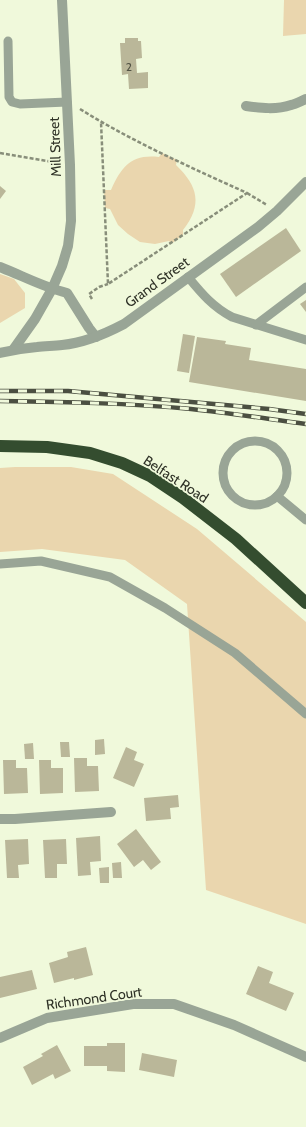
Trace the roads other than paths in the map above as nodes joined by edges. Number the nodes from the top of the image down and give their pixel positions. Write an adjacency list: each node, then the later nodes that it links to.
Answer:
1 (62, 0): 4 (street, Mill Street)
2 (8, 41): 4 (lane)
3 (306, 99): 5 (street)
4 (67, 101): 10 (street, Mill Street)
5 (246, 106)
6 (306, 182): 8 (street, Grand Street)
7 (0, 267): 10 (street)
8 (188, 277): 11 (lane); 12 (street, Grand Street)
9 (306, 288): 11 (lane)
10 (52, 289): 12 (street); 14 (street, Mill Street)
11 (256, 325): 13 (lane)
12 (96, 336): 14 (street, Grand Street)
13 (306, 340)
14 (13, 350): 15 (street, Grand Street)
15 (0, 353)
16 (0, 446): 20 (highway, Belfast Road)
17 (277, 496): 17 (lane); 18 (lane)
18 (306, 520)
19 (0, 564): 21 (lane)
20 (306, 603)
21 (306, 714)
22 (111, 812): 23 (street)
23 (0, 819)
24 (0, 1038): 25 (street, Richmond Court)
25 (306, 1057)

